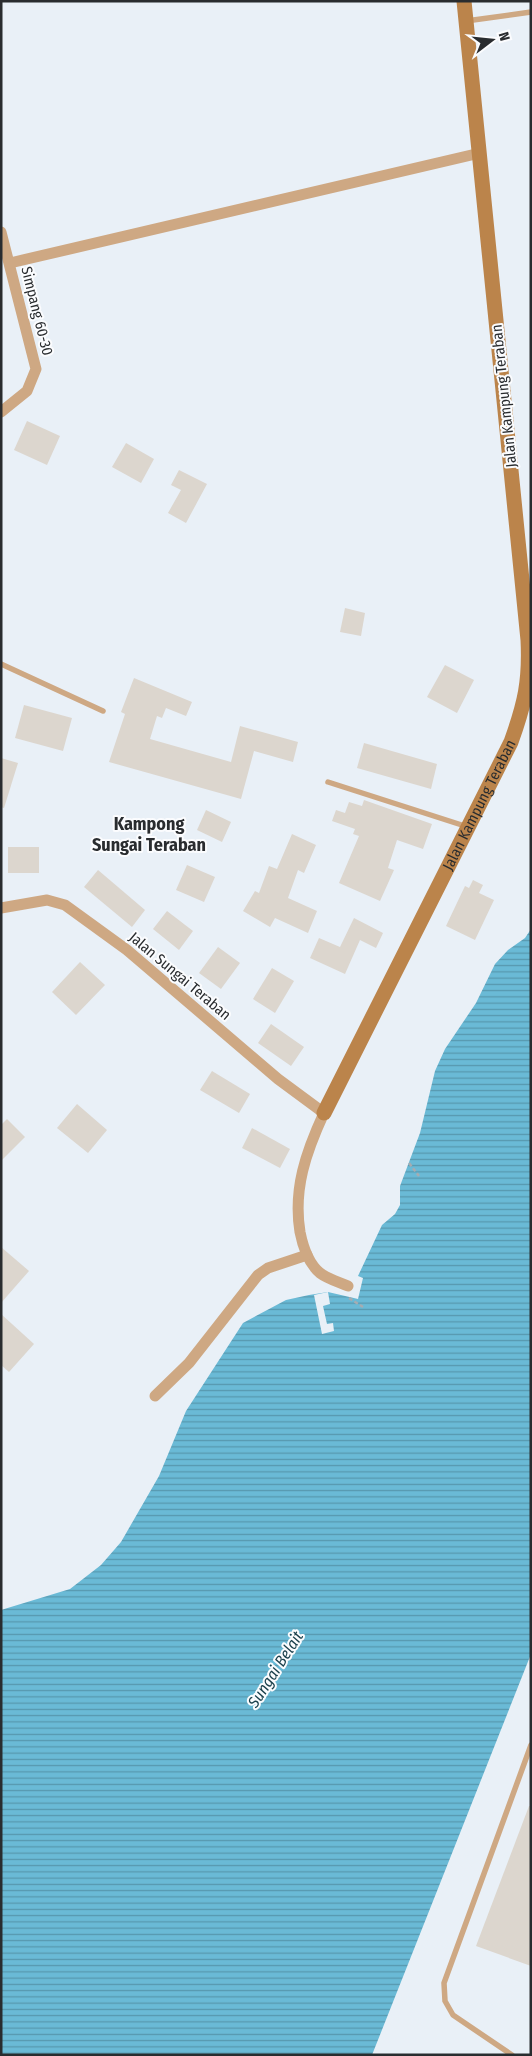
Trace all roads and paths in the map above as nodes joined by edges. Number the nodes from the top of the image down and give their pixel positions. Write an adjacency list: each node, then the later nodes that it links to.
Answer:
1 (464, 1): 3 (street, Jalan Kampung Teraban)
2 (531, 12): 3 (lane)
3 (466, 21): 4 (street, Jalan Kampung Teraban)
4 (480, 152): 6 (street); 11 (street, Jalan Kampung Teraban)
5 (1, 232): 6 (street, Simpang 60-30)
6 (10, 263): 7 (street, Simpang 60-30)
7 (1, 412)
8 (1, 664): 9 (lane)
9 (103, 711)
10 (328, 782): 11 (lane)
11 (468, 826): 13 (street, Jalan Kampung Teraban)
12 (1, 908): 13 (street, Jalan Sungai Teraban)
13 (324, 1113): 16 (street, Jalan Kampung Teraban)
14 (408, 1163): 15 (path)
15 (419, 1176)
16 (306, 1255): 17 (street, Jalan Kampung Teraban); 19 (street)
17 (347, 1291): 18 (path)
18 (363, 1307)
19 (155, 1396)
20 (531, 1745): 21 (lane)
21 (512, 2055)

